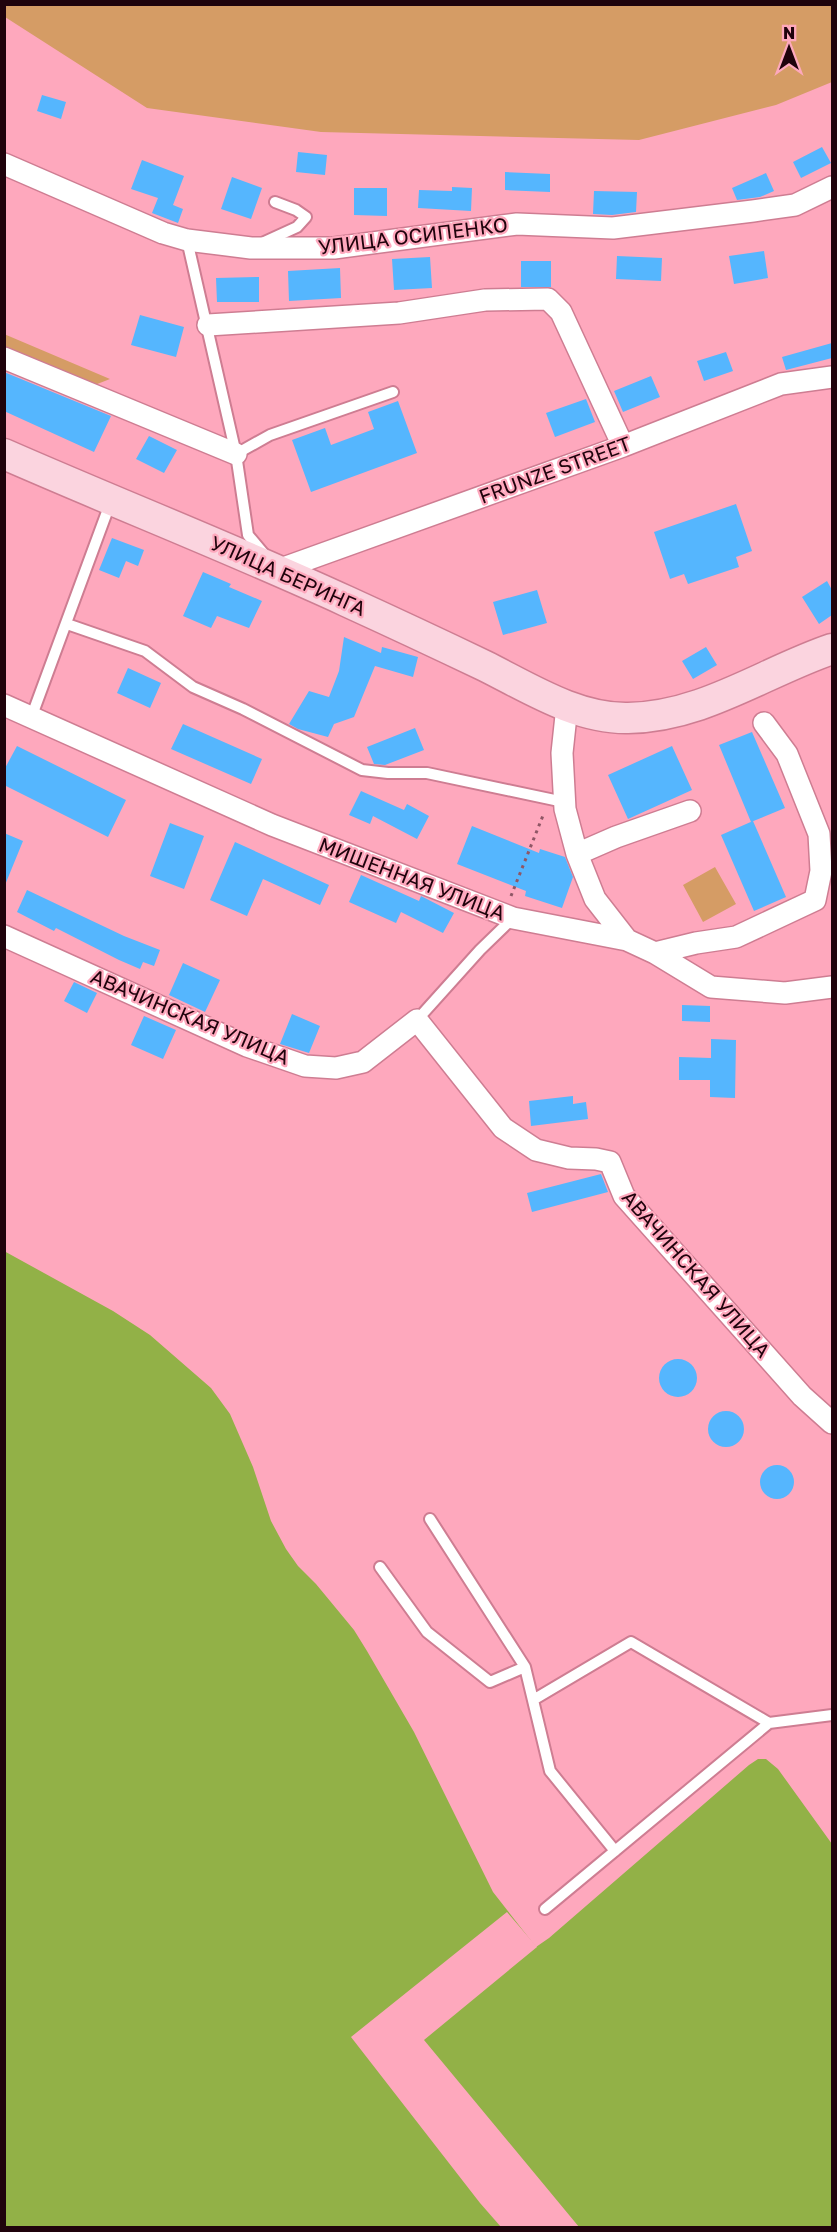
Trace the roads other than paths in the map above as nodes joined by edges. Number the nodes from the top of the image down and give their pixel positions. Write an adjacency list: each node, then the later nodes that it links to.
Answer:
1 (4, 164): 4 (street, УЛИЦА ОСИПЕНКО)
2 (832, 187): 5 (street, УЛИЦА ОСИПЕНКО)
3 (275, 202): 5 (lane)
4 (187, 240): 5 (street, УЛИЦА ОСИПЕНКО); 6 (lane)
5 (251, 248)
6 (208, 325): 10 (street); 12 (lane)
7 (4, 358): 12 (street)
8 (832, 377): 10 (street, FRUNZE STREET)
9 (393, 392): 12 (lane)
10 (623, 446): 14 (street, FRUNZE STREET)
11 (4, 454): 13 (main road, УЛИЦА БЕРИНГА)
12 (236, 454): 14 (lane)
13 (111, 501): 14 (main road, УЛИЦА БЕРИНГА); 15 (lane)
14 (278, 570): 18 (main road, УЛИЦА БЕРИНГА)
15 (67, 624): 19 (lane); 21 (lane)
16 (832, 649): 18 (main road, УЛИЦА БЕРИНГА)
17 (4, 705): 19 (street, МИШЕННАЯ УЛИЦА)
18 (567, 706): 21 (street)
19 (31, 718): 24 (street, МИШЕННАЯ УЛИЦА)
20 (764, 723): 27 (street)
21 (564, 802): 23 (street)
22 (690, 811): 23 (street)
23 (577, 854): 26 (street)
24 (508, 916): 26 (street, МИШЕННАЯ УЛИЦА); 29 (lane)
25 (4, 936): 29 (street, АВАЧИНСКАЯ УЛИЦА)
26 (627, 940): 27 (street, МИШЕННАЯ УЛИЦА)
27 (655, 953): 28 (street, МИШЕННАЯ УЛИЦА)
28 (832, 987)
29 (417, 1020): 30 (street, АВАЧИНСКАЯ УЛИЦА)
30 (832, 1423)
31 (430, 1519): 33 (lane)
32 (380, 1567): 33 (lane)
33 (525, 1666): 34 (lane)
34 (533, 1700): 36 (lane); 37 (lane)
35 (832, 1715): 36 (lane)
36 (769, 1723): 37 (lane)
37 (615, 1851): 38 (lane)
38 (545, 1909)

